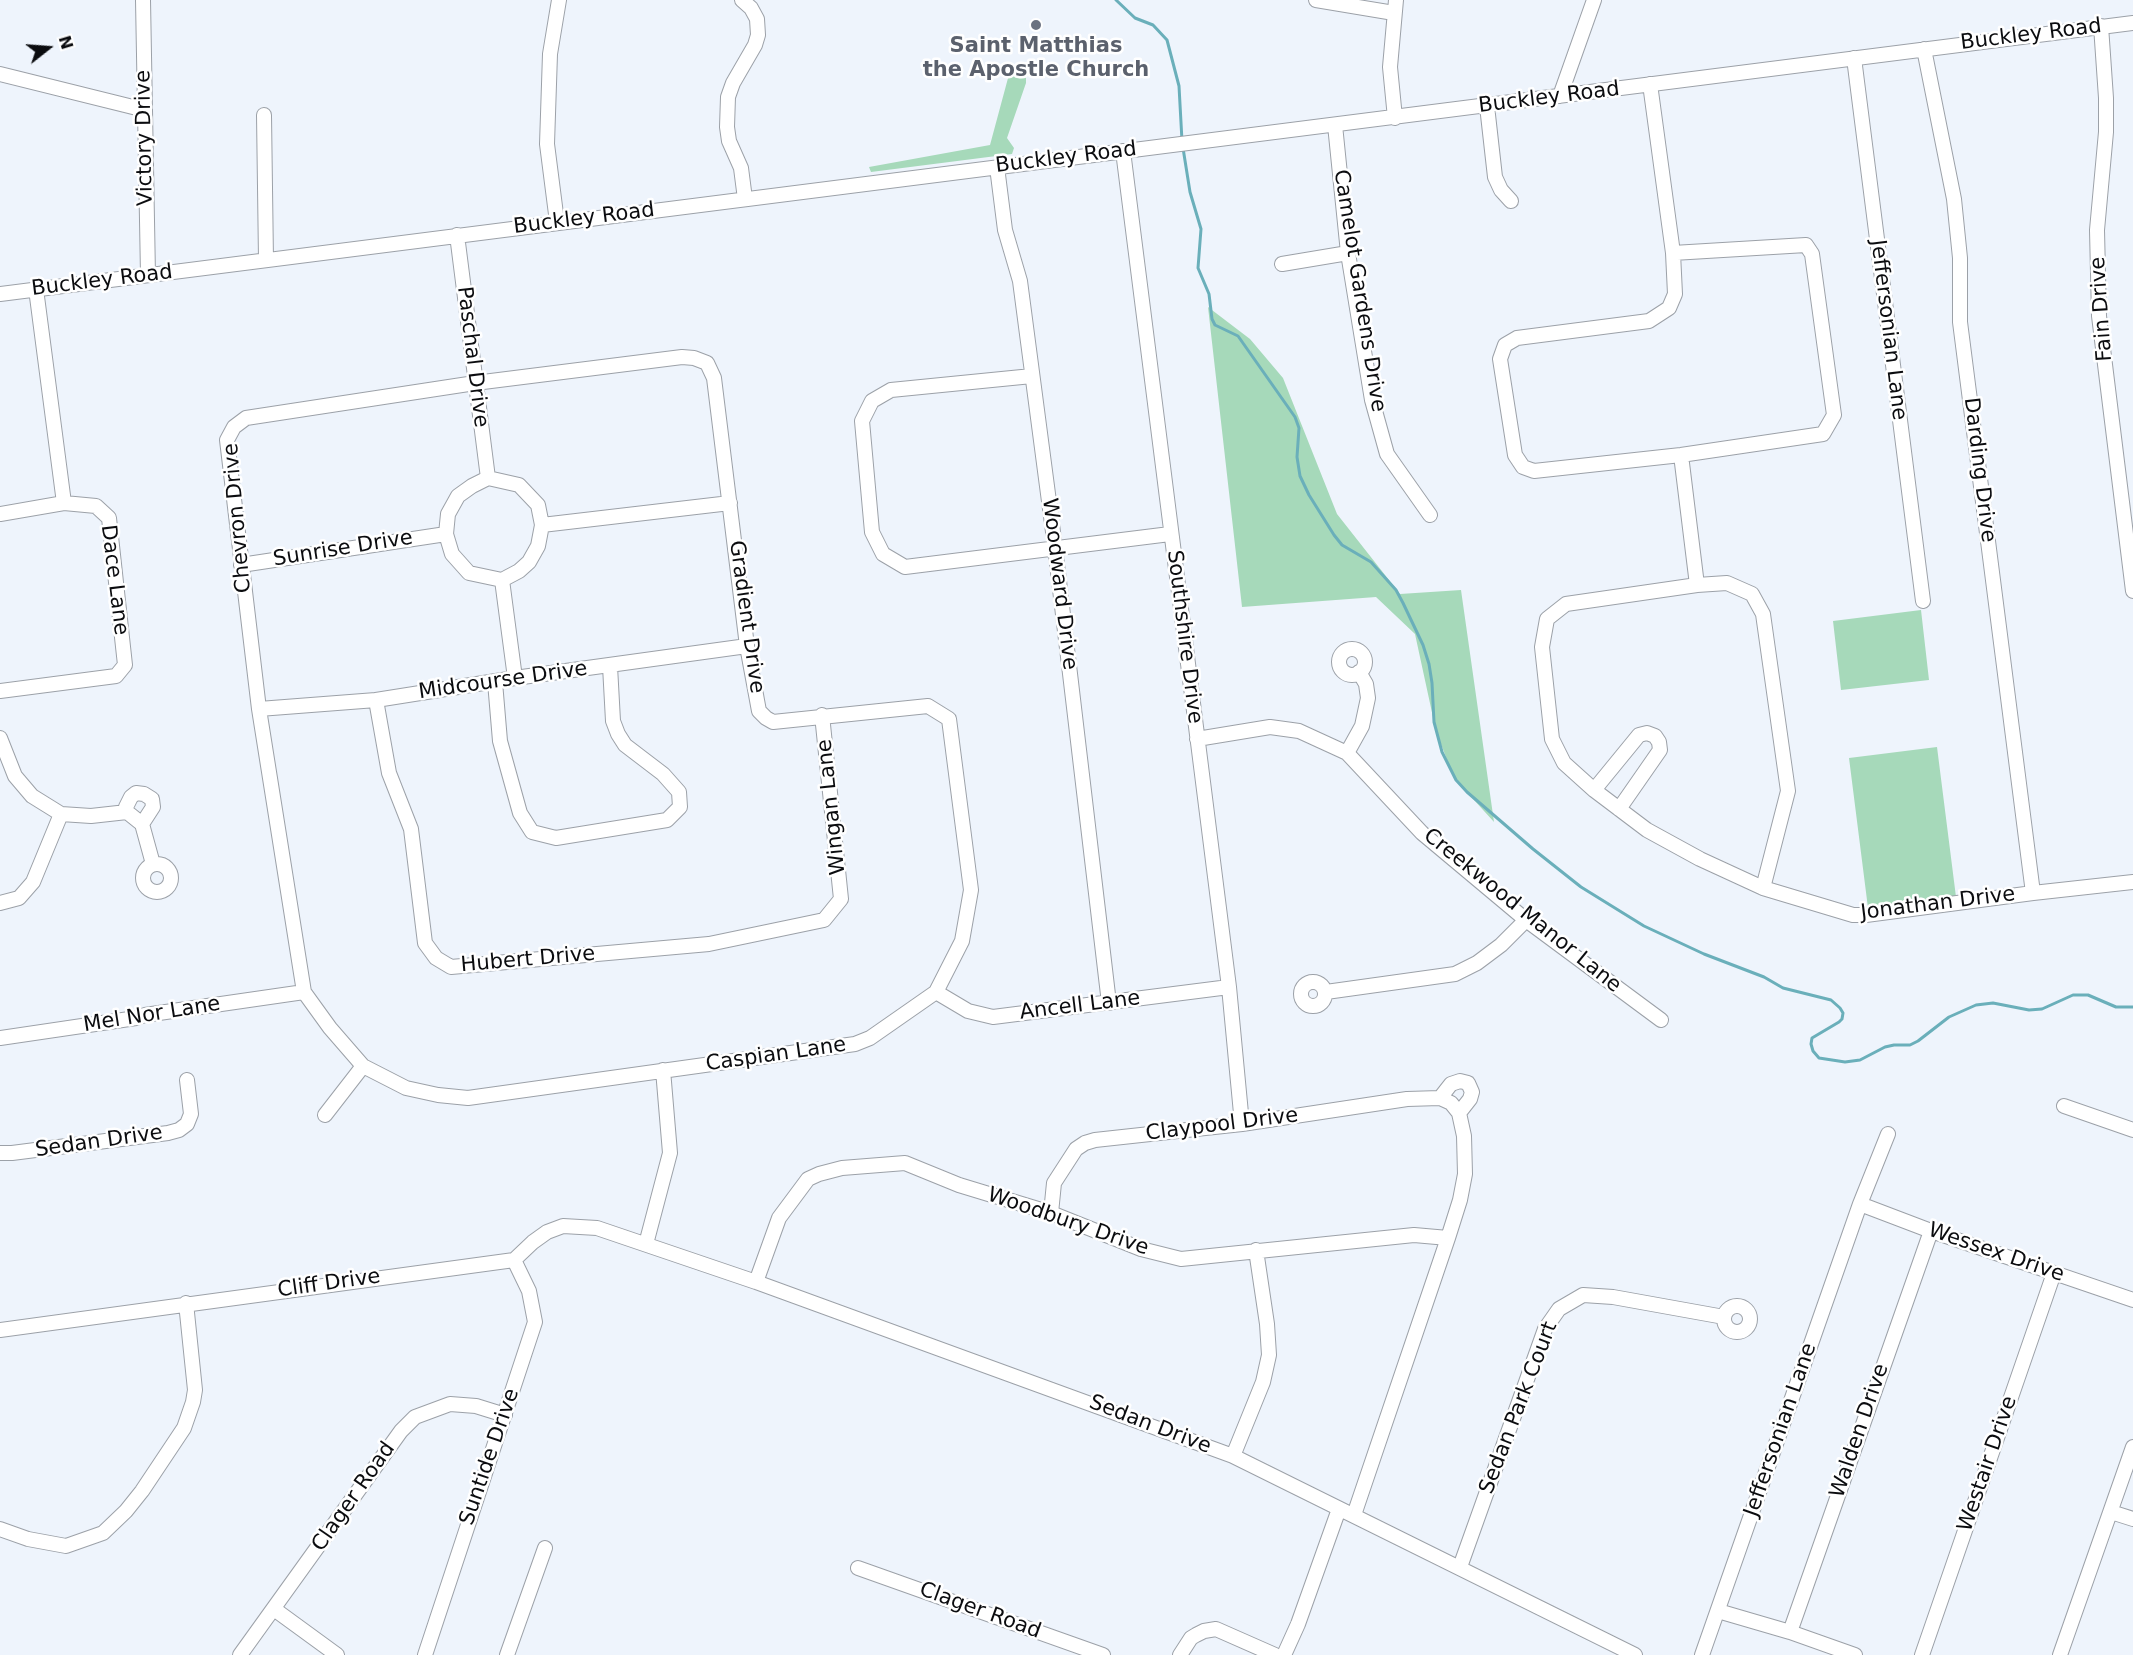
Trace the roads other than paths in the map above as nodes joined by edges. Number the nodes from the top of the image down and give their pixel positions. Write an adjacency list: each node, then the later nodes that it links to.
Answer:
1 (143, 0): 15 (street, Victory Drive)
2 (559, 0): 23 (street)
3 (742, 0): 21 (street)
4 (1316, 0): 6 (street)
5 (1594, 0): 13 (street)
6 (1395, 7): 17 (street)
7 (2133, 22): 8 (street, Buckley Road)
8 (2101, 26): 9 (street, Buckley Road); 48 (street, Fain Drive)
9 (1924, 49): 10 (street, Buckley Road); 71 (street, Darding Drive)
10 (1854, 58): 12 (street, Buckley Road); 49 (street, Jeffersonian Lane)
11 (0, 74): 15 (street)
12 (1650, 84): 13 (street, Buckley Road); 26 (street)
13 (1560, 96): 14 (street, Buckley Road)
14 (1486, 106): 17 (street, Buckley Road); 22 (street)
15 (145, 110): 29 (street, Victory Drive)
16 (264, 115): 27 (street)
17 (1395, 118): 18 (street, Buckley Road)
18 (1335, 125): 19 (street, Buckley Road); 25 (street, Camelot Gardens Drive)
19 (1123, 151): 20 (street, Buckley Road); 43 (street, Southshire Drive)
20 (997, 167): 21 (street, Buckley Road); 33 (street, Woodward Drive)
21 (745, 199): 23 (street, Buckley Road)
22 (1511, 201)
23 (557, 222): 24 (street, Buckley Road)
24 (457, 235): 27 (street, Buckley Road); 34 (street, Paschal Drive)
25 (1348, 253): 28 (street); 40 (street, Camelot Gardens Drive)
26 (1673, 253): 35 (street); 35 (street)
27 (266, 260): 29 (street, Buckley Road)
28 (1282, 264)
29 (147, 275): 30 (street, Buckley Road)
30 (36, 289): 31 (street, Buckley Road); 37 (street)
31 (0, 294)
32 (707, 363): 34 (street, Chevron Drive); 38 (street, Gradient Drive)
33 (1032, 376): 44 (street, Woodward Drive); 44 (street)
34 (475, 384): 36 (street, Paschal Drive); 45 (street, Chevron Drive)
35 (1681, 456): 47 (street)
36 (488, 478): 41 (street); 42 (street)
37 (64, 502): 39 (street, Dace Lane); 55 (street, Dace Lane)
38 (730, 503): 41 (street); 50 (street, Gradient Drive)
39 (0, 514)
40 (1430, 515)
41 (542, 525): 46 (street)
42 (446, 534): 45 (street, Sunrise Drive); 46 (street)
43 (1170, 534): 44 (street); 61 (street, Southshire Drive)
44 (1054, 547): 79 (street, Woodward Drive)
45 (241, 565): 57 (street, Chevron Drive)
46 (502, 580): 53 (street)
47 (1697, 585): 63 (street, Jonathan Drive); 70 (street, Jonathan Drive)
48 (2133, 591)
49 (1923, 601)
50 (747, 646): 51 (street, Midcourse Drive); 58 (street, Gradient Drive)
51 (610, 666): 53 (street, Midcourse Drive); 54 (street)
52 (1359, 672): 62 (street)
53 (515, 678): 54 (street, Midcourse Drive)
54 (495, 682): 56 (street, Midcourse Drive)
55 (0, 691)
56 (376, 700): 57 (street, Midcourse Drive); 72 (street, Hubert Drive)
57 (259, 710): 76 (street, Chevron Drive)
58 (822, 716): 59 (street, Gradient Drive); 72 (street, Wingan Lane)
59 (949, 719): 77 (street, Caspian Lane)
60 (0, 738): 66 (street)
61 (1197, 739): 62 (street, Creekwood Manor Lane); 75 (street, Southshire Drive)
62 (1347, 753): 74 (street, Creekwood Manor Lane)
63 (1594, 790): 64 (street, Jonathan Drive); 64 (street)
64 (1619, 809): 70 (street, Jonathan Drive)
65 (127, 813): 66 (street); 67 (street); 67 (street)
66 (61, 814): 73 (street)
67 (142, 825): 68 (street)
68 (153, 864)
69 (2133, 882): 71 (street, Jonathan Drive)
70 (1763, 888): 71 (street, Jonathan Drive)
71 (2033, 893)
72 (841, 899)
73 (0, 903)
74 (1526, 920): 78 (street); 80 (street, Creekwood Manor Lane)
75 (1229, 987): 79 (street, Ancell Lane); 89 (street, Southshire Drive)
76 (304, 992): 81 (street, Mel Nor Lane); 82 (street, Chevron Drive)
77 (936, 992): 79 (street, Ancell Lane); 83 (street, Caspian Lane)
78 (1326, 992)
79 (1109, 1003)
80 (1661, 1020)
81 (0, 1038)
82 (363, 1066): 83 (street, Caspian Lane); 88 (street)
83 (663, 1071): 97 (street)
84 (187, 1080): 92 (street, Sedan Drive)
85 (1440, 1098): 87 (street); 87 (street); 89 (street, Claypool Drive)
86 (2064, 1106): 90 (street)
87 (1460, 1113): 96 (street)
88 (325, 1115)
89 (1242, 1124): 94 (street, Claypool Drive)
90 (2133, 1130)
91 (1888, 1134): 93 (street, Jeffersonian Lane)
92 (0, 1153)
93 (1860, 1204): 95 (street, Wessex Drive); 118 (street, Jeffersonian Lane)
94 (1051, 1213): 98 (street, Woodbury Drive); 101 (street, Woodbury Drive)
95 (1931, 1231): 100 (street, Wessex Drive); 119 (street, Walden Drive)
96 (1448, 1238): 98 (street, Woodbury Drive); 111 (street)
97 (646, 1244): 99 (street); 101 (street, Sedan Drive)
98 (1256, 1250): 108 (street)
99 (514, 1260): 103 (street, Cliff Drive); 106 (street, Suntide Drive)
100 (2054, 1274): 102 (street, Wessex Drive); 131 (street, Westair Drive)
101 (756, 1282): 108 (street, Sedan Drive)
102 (2133, 1300)
103 (186, 1303): 105 (street, Cliff Drive); 113 (street)
104 (1724, 1317): 115 (street, Sedan Park Court)
105 (0, 1330)
106 (505, 1415): 117 (street, Clager Road); 122 (street, Suntide Drive)
107 (2133, 1447): 110 (street)
108 (1233, 1456): 109 (street, Sedan Drive)
109 (1339, 1509): 111 (street, Sedan Drive); 127 (street)
110 (2111, 1512): 112 (street); 132 (street)
111 (1354, 1515): 115 (street, Sedan Drive)
112 (2133, 1519)
113 (0, 1529)
114 (545, 1548): 123 (street)
115 (1460, 1567): 128 (street, Sedan Drive)
116 (858, 1568): 124 (street, Clager Road)
117 (274, 1609): 120 (street, Clager Road); 121 (street)
118 (1718, 1611): 119 (street); 129 (street, Jeffersonian Lane)
119 (1790, 1632): 130 (street)
120 (240, 1655)
121 (337, 1655)
122 (424, 1655)
123 (507, 1655)
124 (1103, 1655)
125 (1180, 1655): 126 (street)
126 (1275, 1655)
127 (1284, 1655)
128 (1635, 1655)
129 (1702, 1655)
130 (1855, 1655)
131 (1922, 1655)
132 (2060, 1655)

